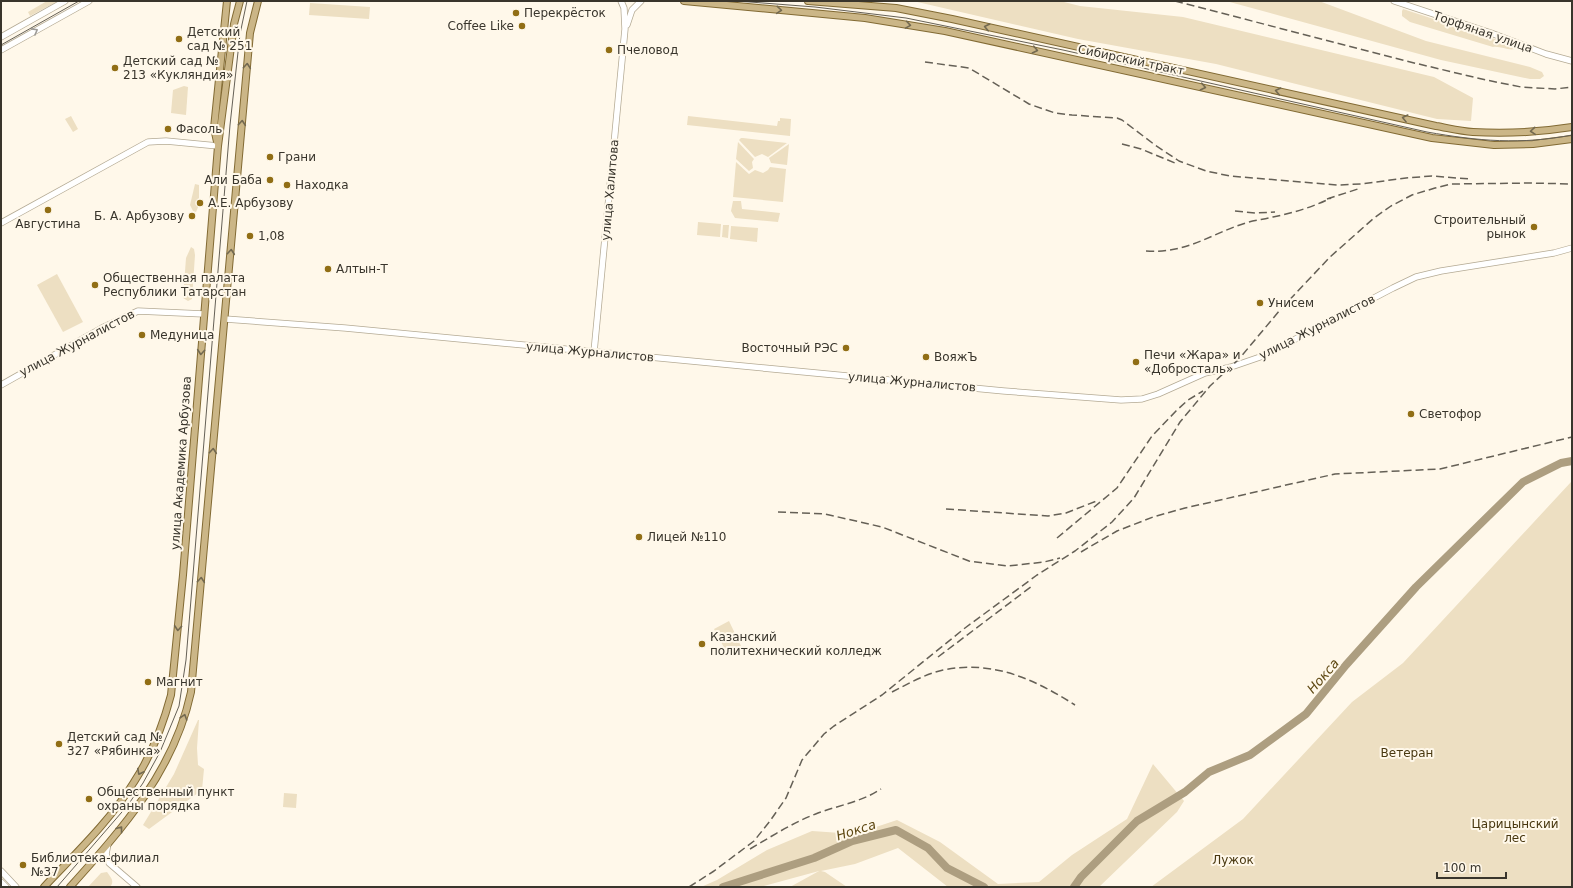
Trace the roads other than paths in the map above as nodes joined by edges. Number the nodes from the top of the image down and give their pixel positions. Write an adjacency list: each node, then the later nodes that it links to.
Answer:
1 (65, 1): 12 (street)
2 (89, 1): 13 (street, one-way to 2)
3 (227, 1): 17 (main road)
4 (240, 1): 17 (main road, улица Академика Арбузова)
5 (258, 1): 21 (main road, one-way to 5)
6 (621, 1): 11 (street)
7 (641, 1): 11 (street)
8 (684, 1): 16 (main road, Сибирский тракт, one-way to 16)
9 (808, 1): 15 (main road, Сибирский тракт, one-way to 9)
10 (1394, 1): 14 (street, Торфяная улица)
11 (625, 29): 22 (street, улица Халитова)
12 (1, 36)
13 (1, 50)
14 (1572, 61)
15 (1572, 127)
16 (1572, 139)
17 (218, 146): 18 (street); 20 (main road, улица Академика Арбузова)
18 (1, 223)
19 (1572, 248): 22 (street, улица Журналистов)
20 (204, 314): 23 (street, улица Журналистов); 29 (main road, улица Академика Арбузова, one-way to 29)
21 (225, 319): 22 (street, улица Журналистов); 24 (main road, one-way to 21)
22 (594, 352)
23 (1, 385)
24 (108, 844): 30 (main road); 31 (street)
25 (1, 871): 28 (street)
26 (1, 882): 27 (street)
27 (6, 887)
28 (16, 887)
29 (44, 887)
30 (70, 887)
31 (137, 887)

